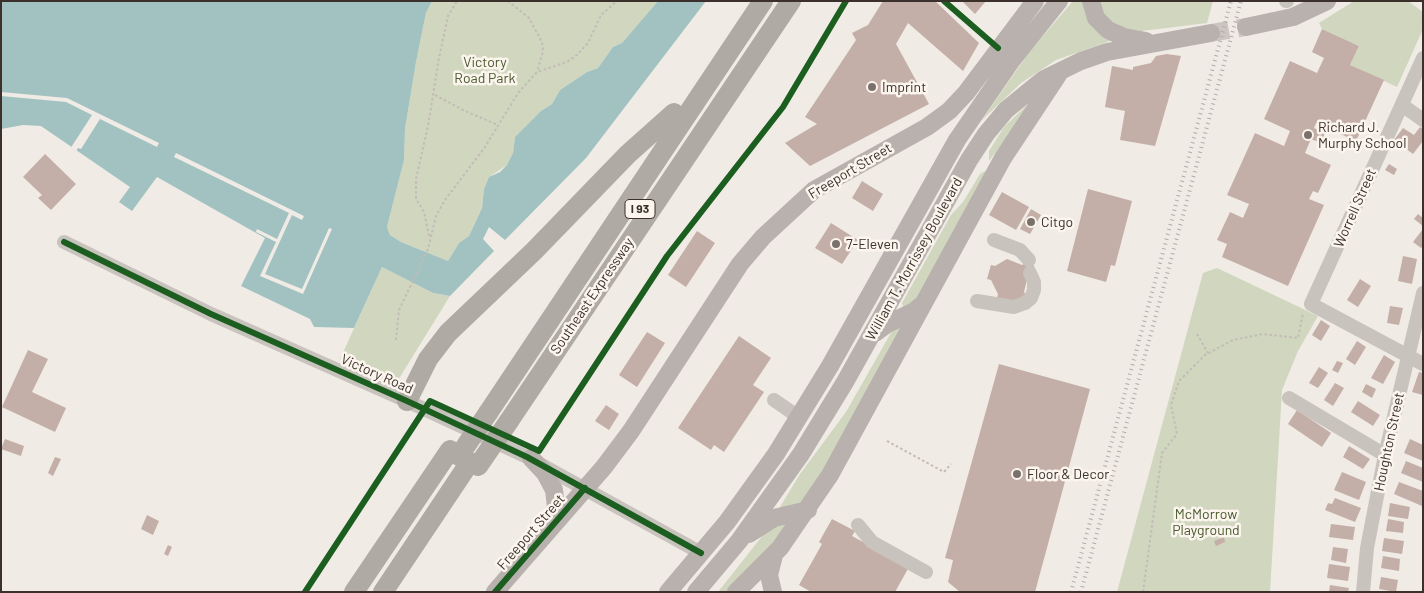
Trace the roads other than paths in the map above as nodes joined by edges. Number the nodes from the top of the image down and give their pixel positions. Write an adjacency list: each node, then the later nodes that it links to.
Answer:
1 (750, 1): 17 (highway, Southeast Expressway / I 93)
2 (763, 1): 36 (highway, I 93)
3 (779, 1): 36 (highway, I 93)
4 (790, 1): 36 (highway, Southeast Expressway / I 93)
5 (1035, 1): 11 (main road, Freeport Street)
6 (1059, 1): 13 (main road, William T. Morrissey Boulevard)
7 (1091, 1): 12 (main road)
8 (1327, 1): 9 (main road)
9 (1246, 27)
10 (1211, 33): 12 (main road, William T. Morrissey Boulevard)
11 (1008, 35): 13 (main road); 18 (main road, Freeport Street)
12 (1156, 43): 15 (main road, William T. Morrissey Boulevard)
13 (1022, 46): 20 (main road, William T. Morrissey Boulevard)
14 (1423, 58): 16 (street, Worrell Street)
15 (1068, 66): 21 (main road); 22 (main road, William T. Morrissey Boulevard)
16 (1402, 104): 19 (street); 31 (street, Worrell Street)
17 (674, 113): 34 (highway); 36 (highway, Southeast Expressway / I 93)
18 (938, 119): 20 (main road); 41 (main road, Freeport Street)
19 (1423, 120)
20 (957, 140): 37 (main road, William T. Morrissey Boulevard)
21 (1003, 158): 22 (main road); 28 (main road)
22 (948, 198): 30 (main road, William T. Morrissey Boulevard)
23 (994, 240): 25 (street)
24 (64, 242): 34 (street, Victory Road)
25 (1030, 267): 26 (street); 29 (street)
26 (1045, 281)
27 (1423, 293): 31 (street, Houghton Street)
28 (925, 301): 30 (main road); 42 (main road)
29 (977, 302)
30 (866, 345): 47 (main road, William T. Morrissey Boulevard)
31 (1408, 355): 32 (street); 38 (street, Houghton Street)
32 (1423, 364)
33 (1289, 398): 38 (street)
34 (407, 400): 40 (street, Victory Road)
35 (774, 400): 37 (street)
36 (494, 415): 39 (highway, Southeast Expressway / I 93, bridge); 39 (highway, Southeast Expressway / I 93)
37 (800, 418): 45 (main road, William T. Morrissey Boulevard)
38 (1385, 455): 58 (street, Houghton Street)
39 (464, 458): 50 (highway, Southeast Expressway / I 93); 51 (highway, I 93); 52 (highway, I 93); 53 (highway, Southeast Expressway / I 93)
40 (531, 458): 41 (street, Victory Road); 44 (main road)
41 (585, 488): 44 (main road, Freeport Street); 45 (street, Victory Road)
42 (808, 510): 46 (main road); 47 (main road)
43 (858, 525): 48 (street)
44 (551, 529): 54 (main road, Freeport Street)
45 (701, 554): 55 (main road, William T. Morrissey Boulevard)
46 (775, 554): 49 (main road); 57 (main road)
47 (726, 557): 56 (main road, William T. Morrissey Boulevard)
48 (926, 572)
49 (737, 591): 57 (main road)
50 (354, 592)
51 (368, 592)
52 (383, 592)
53 (394, 592)
54 (495, 592)
55 (668, 592)
56 (696, 592)
57 (774, 592)
58 (1363, 592)

